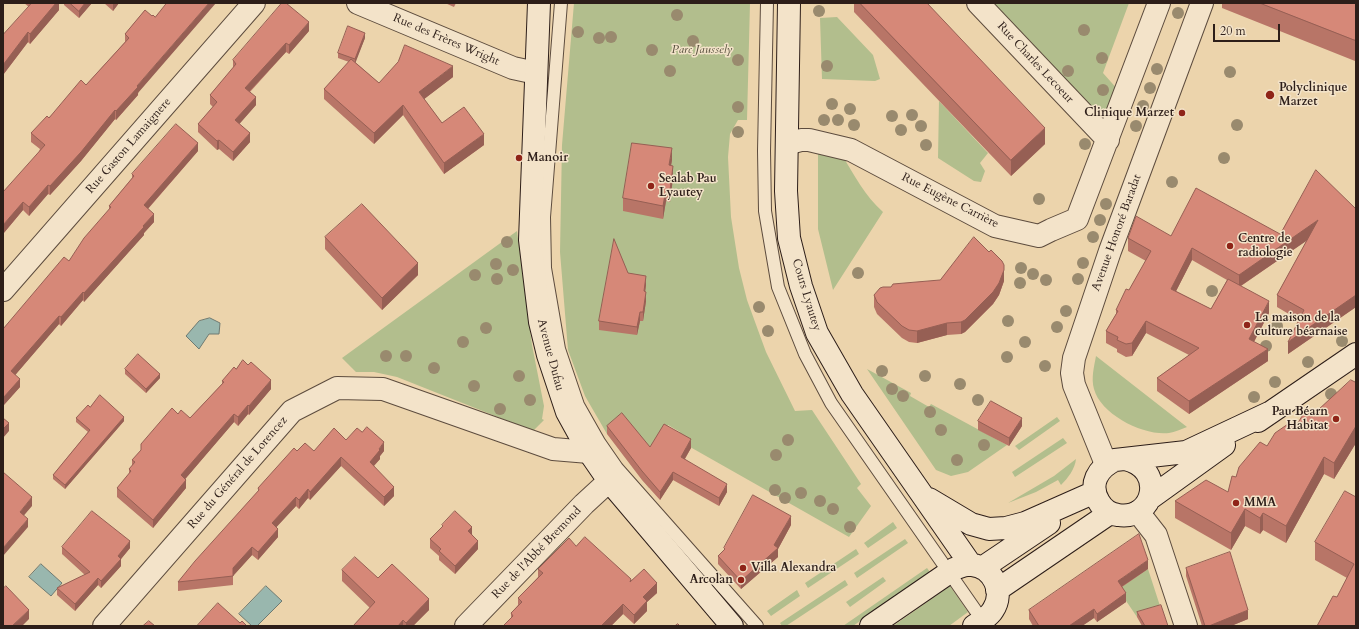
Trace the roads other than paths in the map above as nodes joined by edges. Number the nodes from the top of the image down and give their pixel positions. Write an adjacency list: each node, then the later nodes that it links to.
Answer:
1 (254, 3): 14 (street, Rue Gaston Lamaignere)
2 (358, 3): 10 (street, Rue des Frères Wright)
3 (539, 3): 10 (street, Avenue Dufau)
4 (561, 3): 31 (lane)
5 (767, 3): 13 (lane)
6 (789, 3): 12 (street, Cours Lyautey)
7 (978, 3): 11 (street, Rue Charles Lecoeur)
8 (1159, 3): 11 (street, Rue Eugène Carrière)
9 (1202, 3): 18 (street, Avenue Honoré Baradat)
10 (536, 73): 17 (street, Avenue Dufau)
11 (1108, 140): 12 (street, Rue Eugène Carrière)
12 (787, 144): 13 (lane); 21 (street, Cours Lyautey)
13 (764, 150): 25 (lane)
14 (3, 290)
15 (1356, 354): 16 (street)
16 (1270, 412): 18 (street); 22 (street)
17 (589, 452): 19 (street, Avenue Dufau); 28 (street, Rue du Général de Lorencez)
18 (1116, 462): 20 (street); 22 (street)
19 (609, 481): 29 (street, Rue de l'Abbé Bremond); 30 (street, Avenue Dufau)
20 (1095, 492): 21 (street); 23 (street); 24 (street)
21 (922, 495): 24 (street, Cours Lyautey)
22 (1143, 505): 23 (street); 33 (street)
23 (1110, 513): 26 (street)
24 (976, 567): 25 (street); 26 (street, Cours Lyautey)
25 (949, 572): 27 (lane); 32 (street)
26 (998, 590): 27 (street)
27 (981, 624)
28 (104, 626)
29 (466, 626)
30 (732, 626)
31 (757, 626)
32 (871, 626)
33 (1186, 626)

